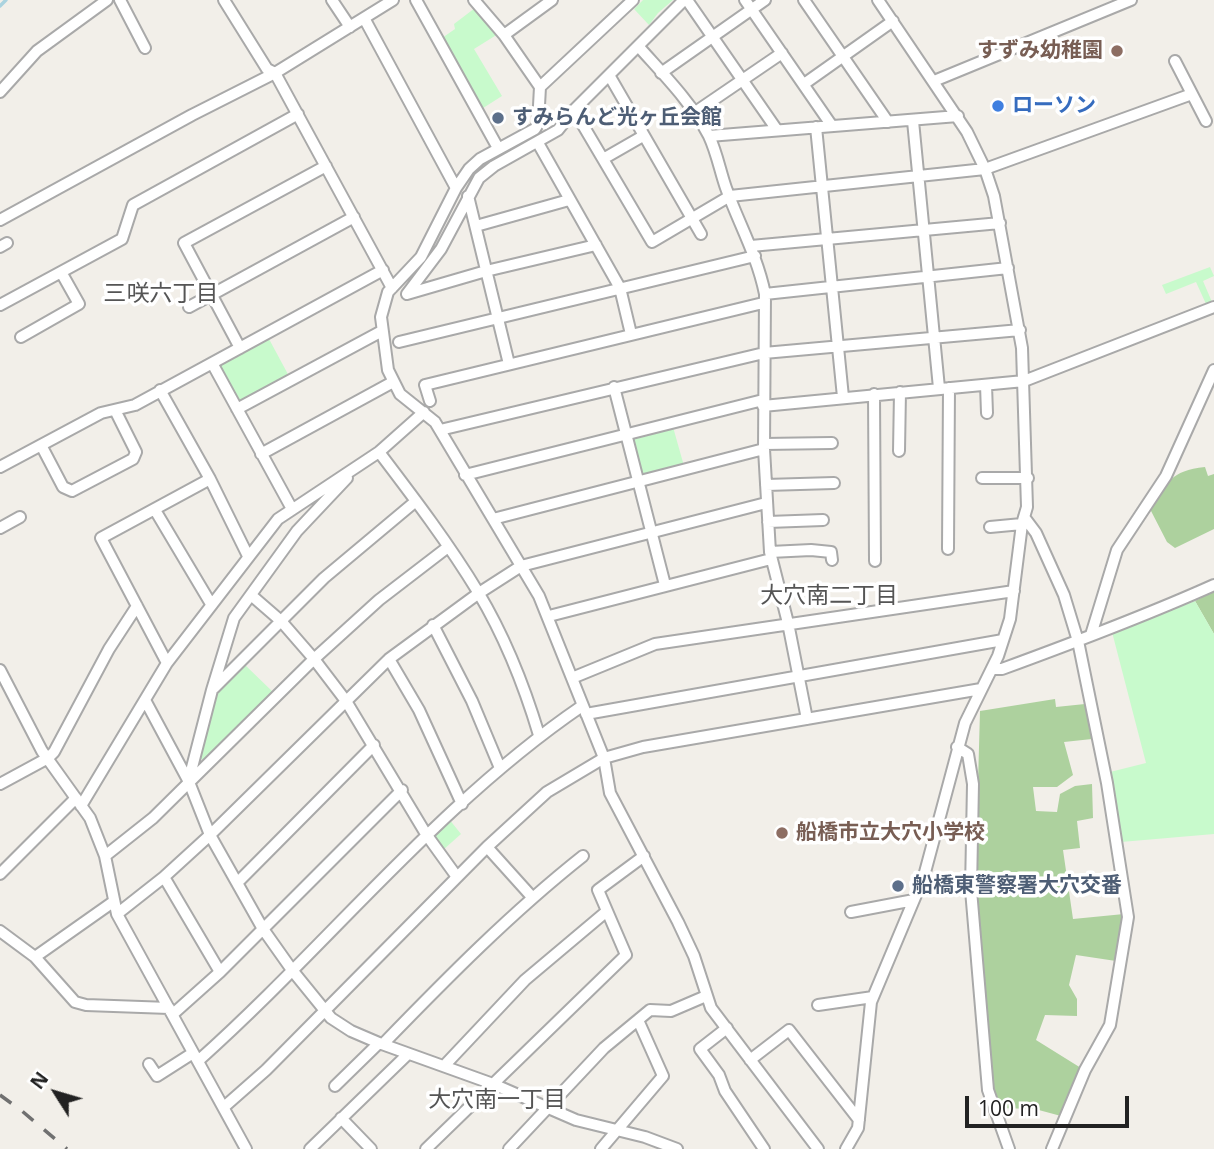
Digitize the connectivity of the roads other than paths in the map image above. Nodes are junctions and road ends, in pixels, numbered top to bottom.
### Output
1 (107, 0) edge
2 (120, 0) edge
3 (242, 0) edge
4 (332, 0) edge
5 (393, 0) edge
6 (416, 0) edge
7 (474, 0) edge
8 (633, 0) edge
9 (685, 0) edge
10 (765, 0) edge
11 (804, 0) edge
12 (878, 0) edge
13 (1132, 0) edge
14 (546, 2) edge
15 (227, 4) edge
16 (748, 5) edge
17 (364, 18) junction
18 (893, 21) junction
19 (350, 27) junction
20 (503, 35) junction
21 (712, 37) junction
22 (639, 47) junction
23 (145, 48) dead end
24 (782, 53) junction
25 (842, 57) junction
26 (1175, 61) dead end
27 (275, 73) junction
28 (661, 73) junction
29 (609, 75) junction
30 (742, 80) junction
31 (934, 81) junction
32 (804, 84) junction
33 (540, 87) junction
34 (0, 92) edge
35 (1192, 94) junction
36 (574, 110) junction
37 (694, 113) junction
38 (298, 114) junction
39 (958, 116) junction
40 (913, 121) junction
41 (1206, 121) dead end
42 (888, 122) junction
43 (832, 126) junction
44 (816, 127) junction
45 (777, 130) junction
46 (643, 136) junction
47 (709, 136) junction
48 (538, 143) junction
49 (498, 148) junction
50 (603, 159) junction
51 (326, 166) junction
52 (985, 169) junction
53 (918, 176) junction
54 (821, 186) junction
55 (456, 188) junction
56 (468, 196) junction
57 (730, 196) junction
58 (569, 200) junction
59 (354, 218) junction
60 (691, 219) junction
61 (0, 220) edge
62 (1000, 223) junction
63 (476, 226) junction
64 (923, 230) junction
65 (701, 233) dead end
66 (827, 239) junction
67 (596, 245) junction
68 (753, 251) junction
69 (1009, 268) junction
70 (383, 270) junction
71 (486, 271) junction
72 (61, 272) junction
73 (928, 278) junction
74 (831, 287) junction
75 (392, 288) junction
76 (620, 288) junction
77 (211, 295) junction
78 (764, 298) junction
79 (0, 305) edge
80 (189, 307) dead end
81 (1214, 307) edge
82 (498, 317) junction
83 (1020, 330) junction
84 (382, 331) junction
85 (631, 334) junction
86 (21, 337) dead end
87 (934, 338) junction
88 (399, 342) dead end
89 (838, 346) junction
90 (240, 348) junction
91 (764, 353) junction
92 (212, 363) junction
93 (509, 364) junction
94 (1214, 370) edge
95 (1024, 380) junction
96 (393, 383) junction
97 (986, 385) junction
98 (614, 387) junction
99 (944, 388) junction
100 (160, 390) junction
101 (901, 392) junction
102 (874, 394) junction
103 (843, 397) junction
104 (430, 401) dead end
105 (763, 403) junction
106 (237, 409) junction
107 (115, 410) junction
108 (424, 412) junction
109 (987, 413) dead end
110 (440, 430) junction
111 (626, 433) junction
112 (832, 443) dead end
113 (41, 445) junction
114 (764, 447) junction
115 (899, 451) dead end
116 (379, 452) junction
117 (261, 454) junction
118 (0, 467) edge
119 (357, 467) junction
120 (465, 475) junction
121 (982, 478) dead end
122 (1028, 478) junction
123 (210, 479) junction
124 (637, 481) junction
125 (834, 483) dead end
126 (766, 485) junction
127 (416, 501) junction
128 (766, 503) junction
129 (293, 508) junction
130 (155, 510) junction
131 (20, 517) dead end
132 (493, 519) junction
133 (823, 520) dead end
134 (1023, 520) junction
135 (768, 522) junction
136 (305, 524) junction
137 (990, 527) dead end
138 (0, 528) edge
139 (652, 534) junction
140 (448, 547) junction
141 (948, 549) dead end
142 (248, 556) junction
143 (771, 556) junction
144 (832, 560) dead end
145 (875, 561) dead end
146 (521, 566) junction
147 (665, 585) junction
148 (1214, 585) edge
149 (1014, 591) junction
150 (479, 593) junction
151 (251, 594) junction
152 (211, 604) junction
153 (137, 606) junction
154 (549, 616) junction
155 (281, 621) junction
156 (788, 623) junction
157 (433, 625) junction
158 (1091, 635) junction
159 (1003, 640) junction
160 (1077, 641) junction
161 (314, 659) junction
162 (389, 659) junction
163 (167, 663) junction
164 (992, 669) junction
165 (0, 670) edge
166 (799, 675) junction
167 (572, 678) junction
168 (981, 689) junction
169 (212, 690) junction
170 (145, 701) junction
171 (346, 701) junction
172 (584, 710) junction
173 (807, 719) junction
174 (540, 735) junction
175 (374, 745) junction
176 (957, 747) junction
177 (48, 758) junction
178 (604, 758) junction
179 (500, 768) junction
180 (189, 782) junction
181 (0, 784) edge
182 (401, 790) junction
183 (78, 802) junction
184 (462, 804) junction
185 (426, 834) junction
186 (210, 835) junction
187 (487, 847) junction
188 (105, 856) junction
189 (583, 856) dead end
190 (644, 856) junction
191 (0, 874) edge
192 (164, 877) junction
193 (457, 877) junction
194 (237, 883) junction
195 (532, 897) junction
196 (914, 900) junction
197 (113, 902) junction
198 (607, 911) junction
199 (851, 912) dead end
200 (117, 914) junction
201 (263, 929) junction
202 (0, 931) edge
203 (36, 957) junction
204 (292, 970) junction
205 (220, 972) junction
206 (706, 996) junction
207 (873, 997) junction
208 (818, 1005) dead end
209 (171, 1011) junction
210 (324, 1011) junction
211 (638, 1020) junction
212 (727, 1028) junction
213 (381, 1044) junction
214 (408, 1054) junction
215 (195, 1057) junction
216 (750, 1060) junction
217 (149, 1064) dead end
218 (444, 1066) junction
219 (493, 1084) junction
220 (335, 1086) dead end
221 (224, 1107) junction
222 (548, 1107) junction
223 (341, 1118) junction
224 (859, 1120) junction
225 (618, 1130) junction
226 (246, 1149) edge
227 (310, 1149) edge
228 (371, 1149) edge
229 (426, 1149) edge
230 (509, 1149) edge
231 (601, 1149) edge
232 (677, 1149) edge
233 (764, 1149) edge
234 (818, 1149) edge
235 (846, 1149) edge
236 (1009, 1149) edge
237 (1052, 1149) edge

1 - 34 street
2 - 23 street
3 - 15 street
4 - 19 street
5 - 17 street
6 - 49 street
7 - 20 street
8 - 33 street
9 - 21 street
9 - 22 street
10 - 16 street
11 - 25 street
12 - 18 street
13 - 31 street
14 - 20 street
15 - 27 street
16 - 21 street
16 - 24 street
17 - 19 street
17 - 55 street
18 - 25 street
18 - 31 street
19 - 27 street
20 - 33 street
21 - 28 street
21 - 30 street
22 - 28 street
22 - 29 street
24 - 30 street
24 - 32 street
25 - 32 street
25 - 42 street
26 - 35 street
27 - 38 street
27 - 61 street
28 - 37 street
29 - 36 street
29 - 46 street
30 - 37 street
30 - 45 street
31 - 39 street
32 - 43 street
33 - 49 street
35 - 41 street
35 - 52 street
36 - 48 street
36 - 50 street
37 - 47 street
38 - 51 street
38 - 72 street
39 - 40 street
39 - 52 street
40 - 42 street
40 - 53 street
42 - 43 street
43 - 44 street
44 - 45 street
44 - 54 street
45 - 47 street
46 - 50 street
46 - 60 street
47 - 57 street
48 - 56 street
48 - 58 street
49 - 55 street
50 - 60 street
51 - 59 street
51 - 77 street
52 - 53 street
52 - 62 street
53 - 54 street
53 - 64 street
54 - 57 street
54 - 66 street
55 - 75 street
56 - 63 street
56 - 71 street
57 - 60 street
57 - 68 street
58 - 63 street
58 - 67 street
59 - 70 street
59 - 77 street
60 - 65 street
62 - 64 street
62 - 69 street
63 - 71 street
64 - 66 street
64 - 73 street
66 - 68 street
66 - 74 street
67 - 71 street
67 - 76 street
68 - 76 street
68 - 78 street
69 - 73 street
69 - 83 street
70 - 75 street
70 - 90 street
71 - 82 street
72 - 79 street
72 - 86 street
73 - 74 street
73 - 87 street
74 - 78 street
74 - 89 street
75 - 84 street
76 - 82 street
76 - 85 street
77 - 80 street
77 - 90 street
78 - 85 street
78 - 91 street
81 - 95 street
82 - 88 street
82 - 93 street
83 - 87 street
83 - 95 street
84 - 96 street
84 - 106 street
85 - 93 street
87 - 89 street
87 - 99 street
89 - 91 street
89 - 103 street
90 - 92 street
91 - 98 street
91 - 105 street
92 - 100 street
92 - 106 street
93 - 104 street
94 - 158 street
95 - 97 street
95 - 122 street
96 - 108 street
96 - 117 street
97 - 99 street
97 - 109 street
98 - 110 street
98 - 111 street
99 - 101 street
99 - 141 street
100 - 107 street
100 - 123 street
101 - 102 street
101 - 115 street
102 - 103 street
102 - 145 street
103 - 105 street
105 - 111 street
105 - 114 street
106 - 117 street
107 - 113 street
107 - 113 street
108 - 110 street
108 - 116 street
110 - 120 street
111 - 120 street
111 - 124 street
112 - 114 street
113 - 118 street
114 - 124 street
114 - 126 street
116 - 119 street
116 - 127 street
117 - 129 street
119 - 129 street
119 - 136 street
120 - 132 street
121 - 122 street
122 - 134 street
123 - 130 street
123 - 142 street
124 - 132 street
124 - 139 street
125 - 126 street
126 - 128 street
127 - 140 street
127 - 155 street
128 - 135 street
128 - 139 street
129 - 136 street
129 - 142 street
130 - 152 street
130 - 153 street
131 - 138 street
132 - 146 street
133 - 135 street
134 - 137 street
134 - 149 street
134 - 160 street
135 - 143 street
136 - 151 street
139 - 146 street
139 - 147 street
140 - 150 street
140 - 161 street
142 - 152 street
143 - 144 street
143 - 147 street
143 - 156 street
146 - 150 street
146 - 154 street
147 - 154 street
148 - 158 street
149 - 156 street
149 - 159 street
150 - 157 street
150 - 174 street
151 - 155 street
151 - 169 street
152 - 163 street
153 - 163 street
153 - 177 street
154 - 167 street
155 - 161 street
155 - 169 street
156 - 166 street
156 - 167 street
157 - 162 street
157 - 179 street
158 - 160 street
159 - 164 street
159 - 166 street
160 - 164 street
160 - 237 street
161 - 171 street
161 - 180 street
162 - 171 street
162 - 184 street
163 - 170 street
164 - 168 street
165 - 177 street
166 - 172 street
166 - 173 street
167 - 172 street
168 - 173 street
168 - 176 street
169 - 180 street
170 - 180 street
170 - 183 street
171 - 175 street
171 - 186 street
172 - 174 street
172 - 178 street
173 - 178 street
174 - 179 street
175 - 182 street
175 - 194 street
176 - 196 street
176 - 236 street
177 - 181 street
177 - 183 street
178 - 187 street
178 - 190 street
179 - 184 street
180 - 186 street
180 - 188 street
182 - 185 street
182 - 201 street
183 - 188 street
183 - 191 street
184 - 185 street
185 - 193 street
185 - 204 street
186 - 192 street
186 - 194 street
187 - 193 street
187 - 195 street
188 - 197 street
189 - 195 street
190 - 198 street
190 - 206 street
192 - 200 street
192 - 205 street
193 - 210 street
194 - 201 street
195 - 213 street
196 - 199 street
196 - 207 street
197 - 200 street
197 - 203 street
198 - 218 street
198 - 219 street
200 - 209 street
201 - 204 street
201 - 205 street
202 - 203 street
203 - 209 street
204 - 210 street
204 - 215 street
205 - 209 street
206 - 211 street
206 - 212 street
207 - 208 street
207 - 224 street
209 - 215 street
210 - 213 street
210 - 221 street
211 - 222 street
211 - 225 street
212 - 216 street
212 - 233 street
213 - 214 street
213 - 220 street
214 - 218 street
214 - 223 street
215 - 217 street
215 - 221 street
216 - 224 street
216 - 234 street
218 - 219 street
219 - 222 street
219 - 229 street
221 - 226 street
222 - 225 street
222 - 230 street
223 - 227 street
223 - 228 street
224 - 235 street
225 - 231 street
225 - 232 street

